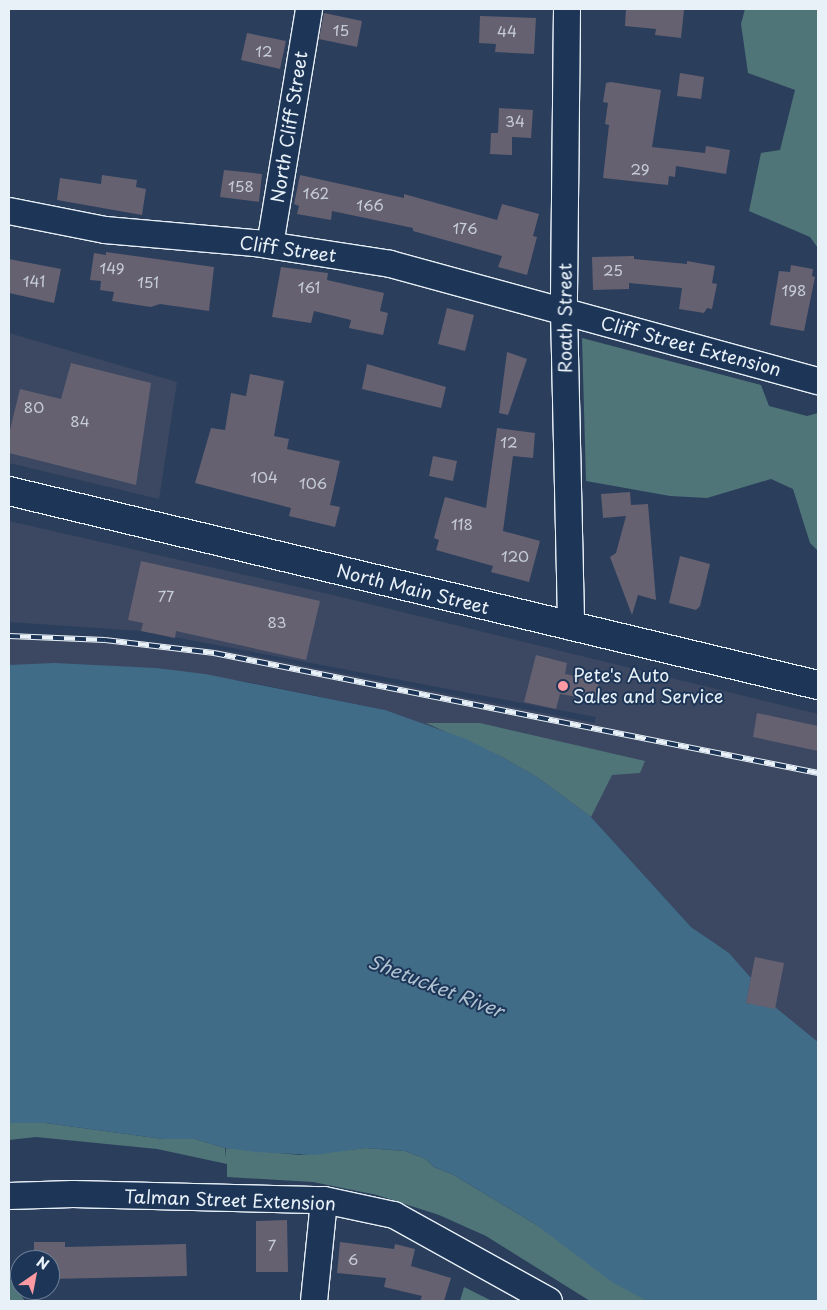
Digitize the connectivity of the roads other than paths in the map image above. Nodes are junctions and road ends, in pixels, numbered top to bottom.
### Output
1 (309, 9) edge
2 (567, 9) edge
3 (9, 211) edge
4 (270, 245) junction
5 (564, 311) junction
6 (818, 381) edge
7 (9, 491) edge
8 (571, 627) junction
9 (818, 685) edge
10 (9, 1196) edge
11 (324, 1200) junction
12 (314, 1301) edge
13 (549, 1301) edge

1 - 4 street, North Cliff Street
2 - 5 street, Roath Street
3 - 4 street, Cliff Street
4 - 5 street, Cliff Street
5 - 6 street, Cliff Street Extension
5 - 8 street, Roath Street
7 - 8 main road, North Main Street
8 - 9 main road, North Main Street
10 - 11 street, Talman Street Extension
11 - 12 street
11 - 13 street, Talman Street Extension

